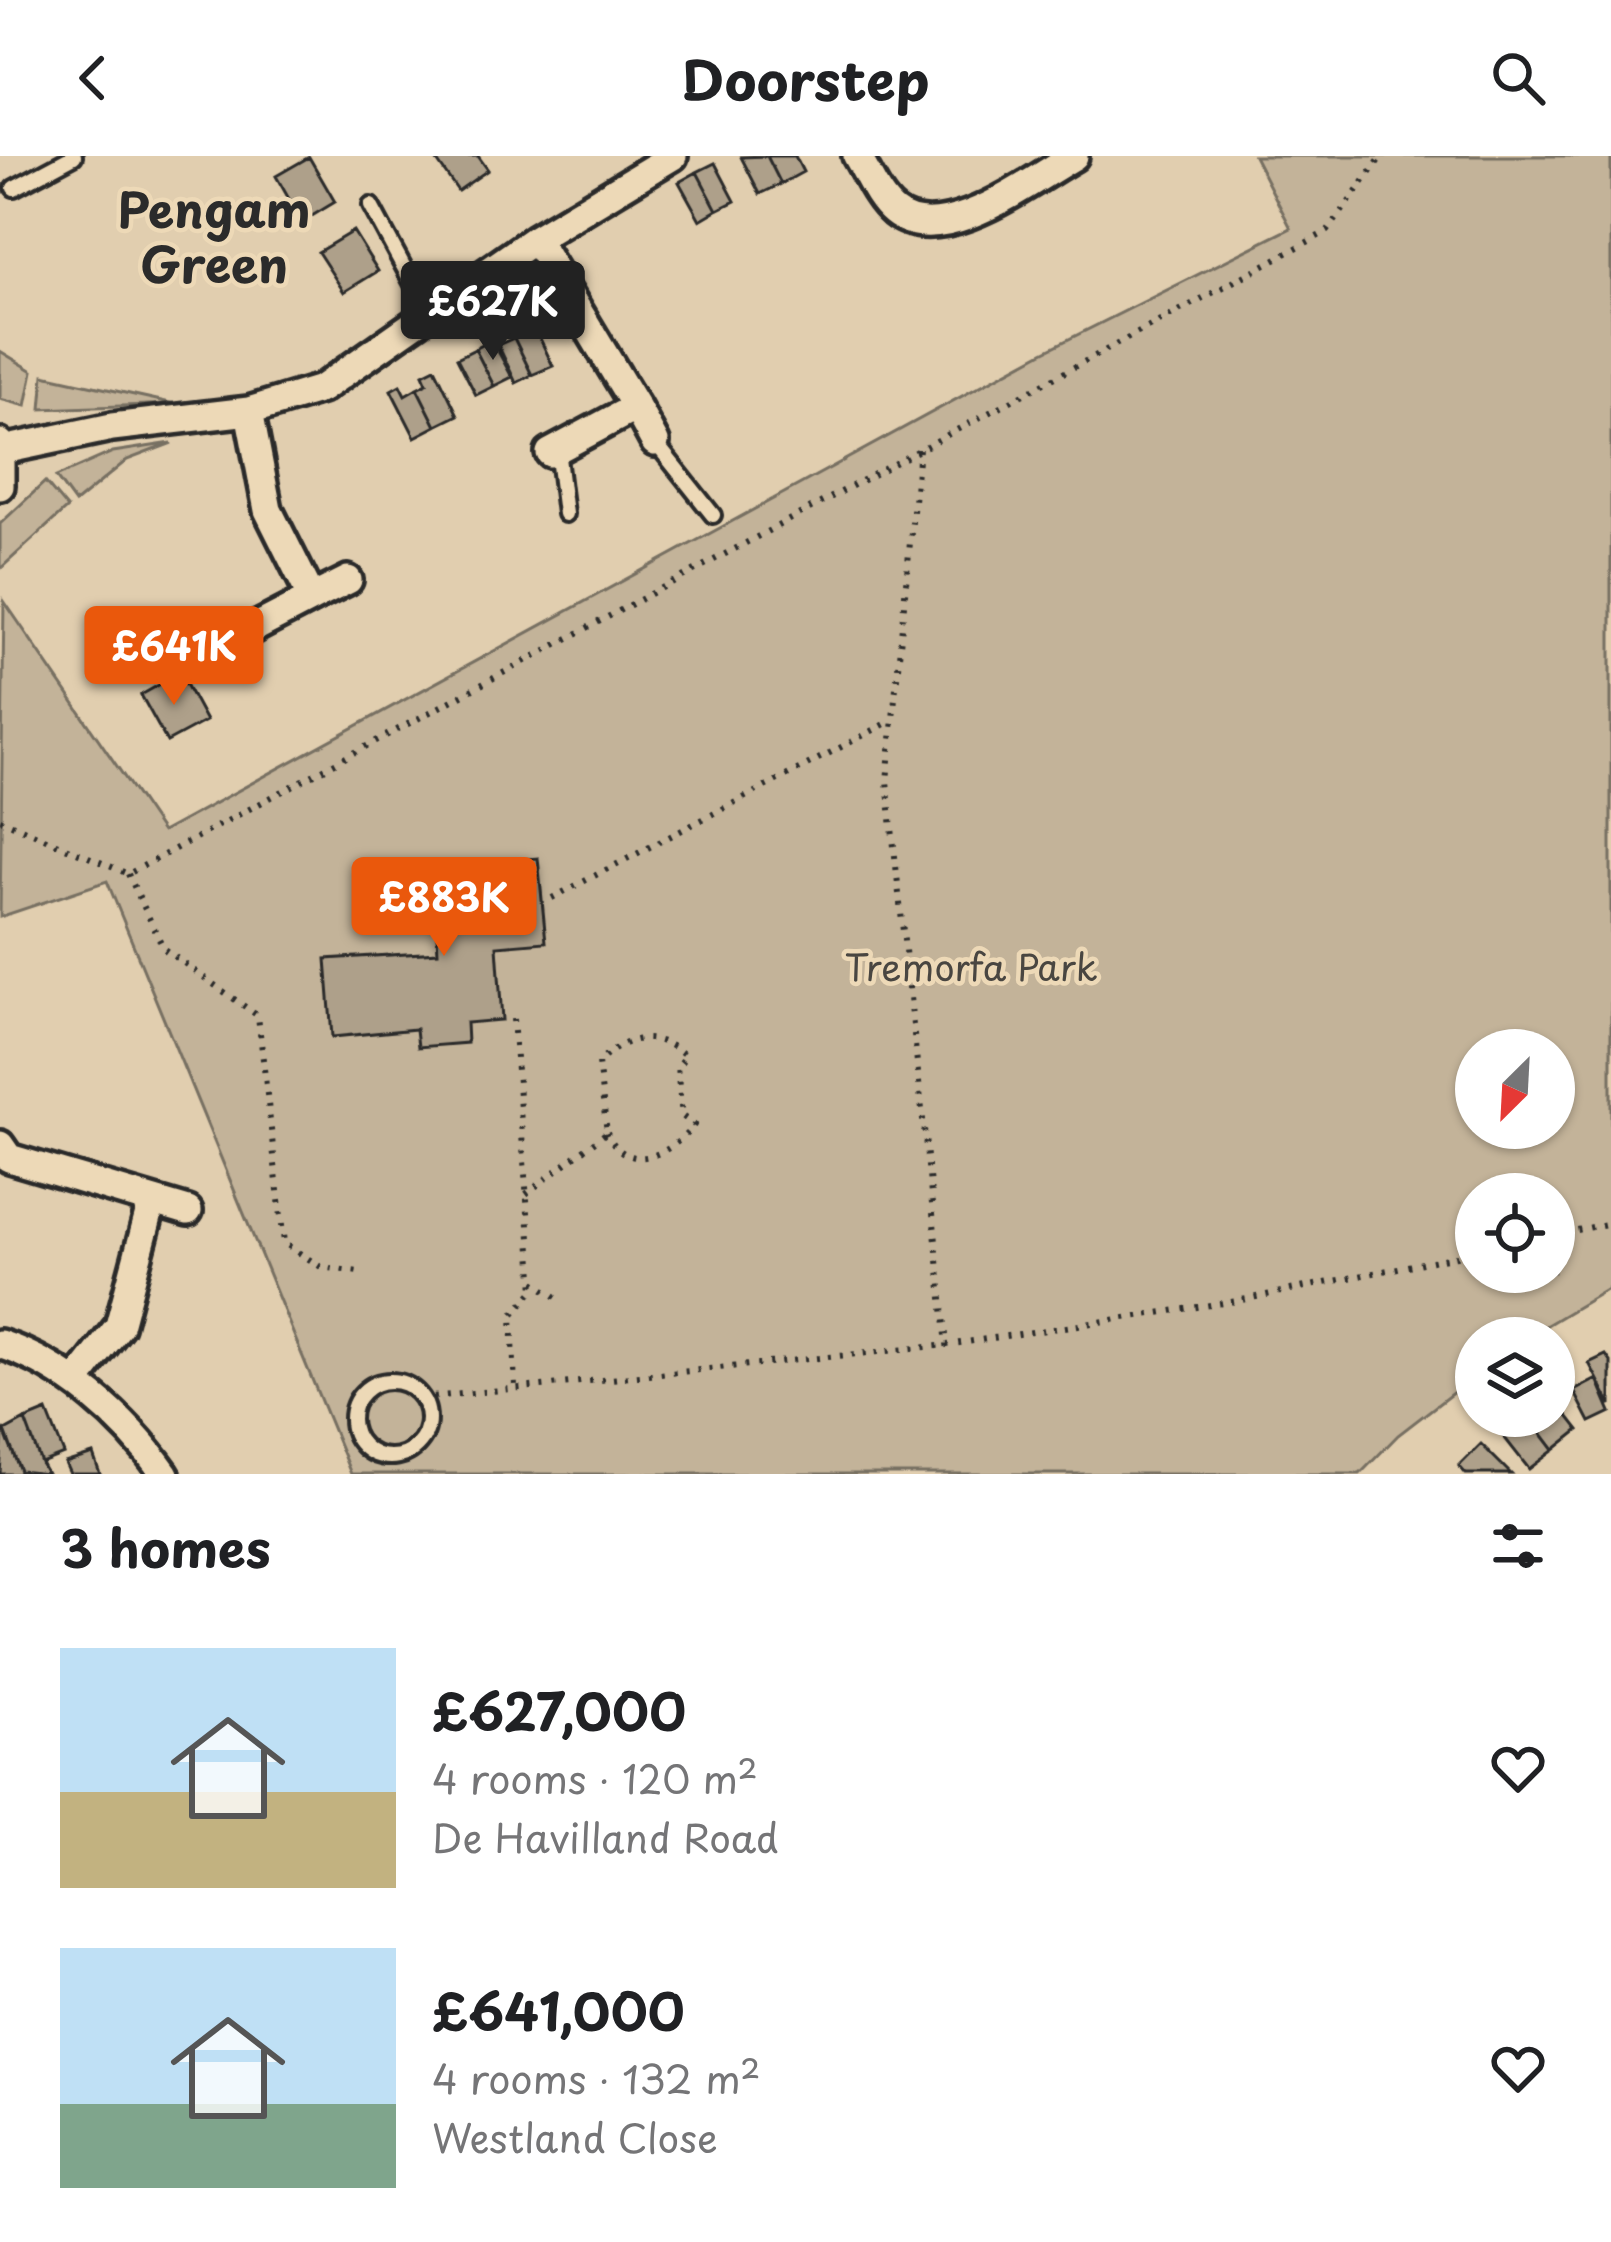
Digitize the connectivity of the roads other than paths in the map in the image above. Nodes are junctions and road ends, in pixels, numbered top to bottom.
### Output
1 (74, 156) edge
2 (673, 156) edge
3 (857, 156) edge
4 (1074, 156) edge
5 (14, 188) dead end
6 (371, 206) dead end
7 (535, 238) junction
8 (429, 314) junction
9 (636, 407) junction
10 (249, 411) junction
11 (655, 442) joint
12 (1, 447) edge
13 (553, 451) joint
14 (0, 486) edge
15 (565, 514) dead end
16 (713, 514) dead end
17 (348, 580) dead end
18 (312, 598) junction
19 (236, 638) dead end
20 (0, 1145) edge
21 (152, 1202) junction
22 (188, 1211) dead end
23 (0, 1344) edge
24 (75, 1382) junction
25 (388, 1457) junction
26 (165, 1474) edge
27 (393, 1474) edge

1 - 5 lane
2 - 7 street
3 - 4 street
6 - 8 lane
7 - 8 street
7 - 9 street
8 - 10 street
9 - 11 street
9 - 13 street
10 - 12 street
10 - 18 street
11 - 16 lane
12 - 14 street
13 - 15 lane
17 - 18 street
18 - 19 street
20 - 21 street
21 - 22 street
21 - 24 street
23 - 24 street
24 - 26 street
25 - 25 lane
25 - 27 lane

